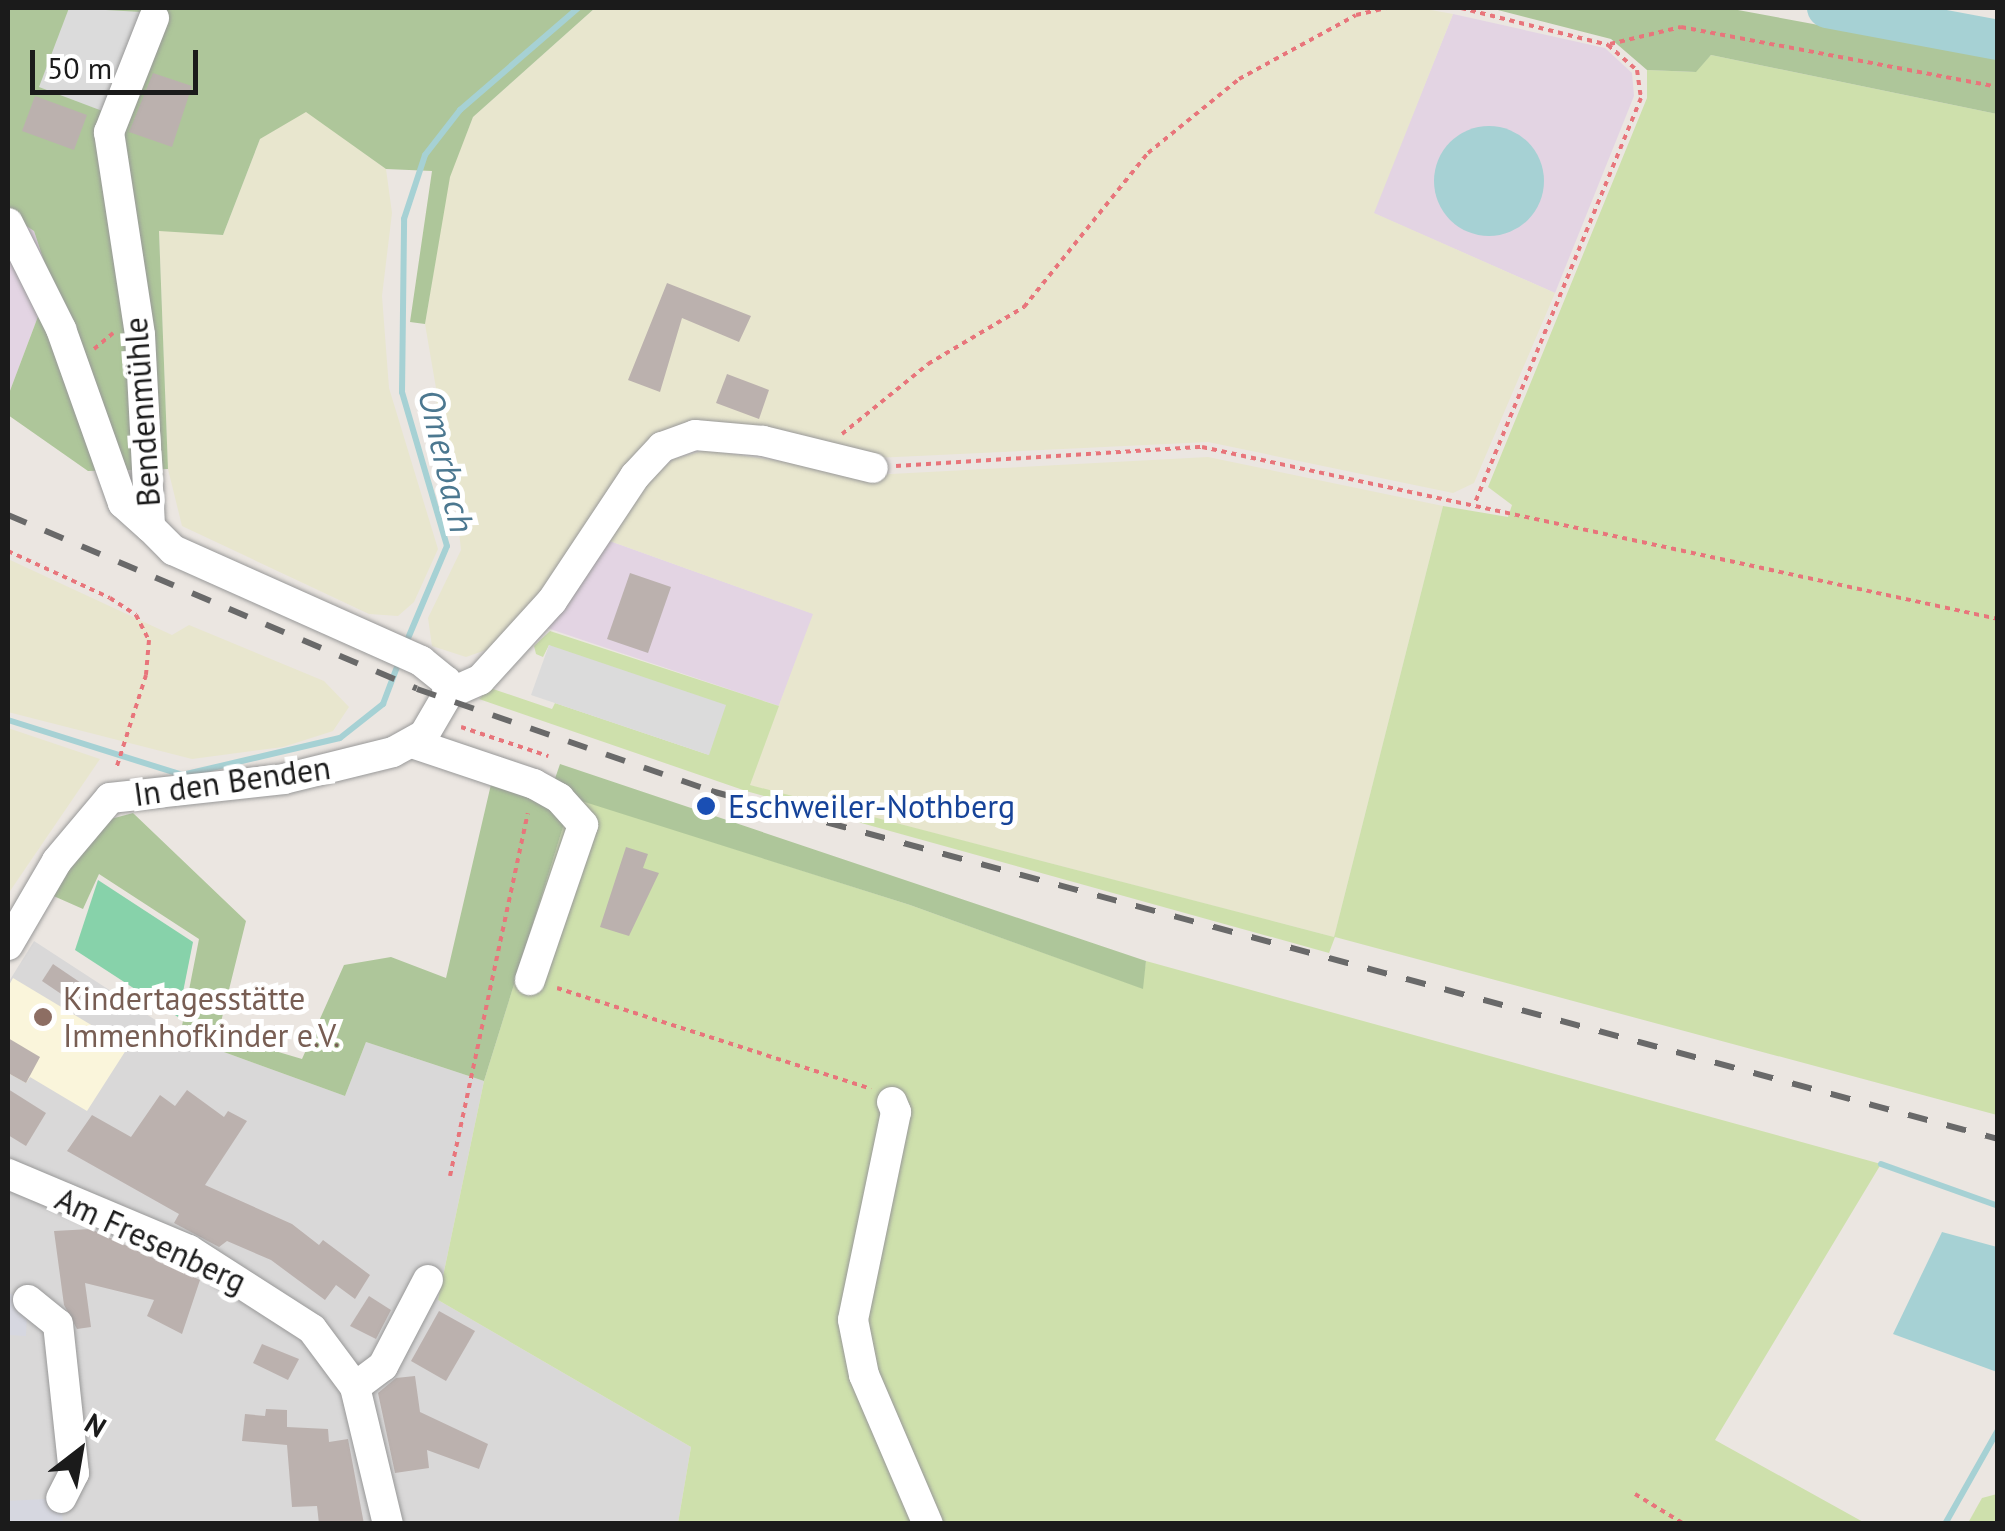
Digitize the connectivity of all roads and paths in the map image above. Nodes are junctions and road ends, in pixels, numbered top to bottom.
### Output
1 (1386, 8) edge
2 (1461, 8) edge
3 (154, 18) dead end
4 (1608, 45) junction
5 (1998, 87) edge
6 (8, 223) edge
7 (140, 335) junction
8 (78, 374) junction
9 (818, 458) junction
10 (873, 468) joint
11 (1475, 502) junction
12 (150, 526) junction
13 (8, 551) edge
14 (1998, 618) edge
15 (436, 687) junction
16 (412, 743) junction
17 (548, 756) dead end
18 (117, 767) dead end
19 (534, 784) junction
20 (8, 945) edge
21 (530, 980) joint
22 (892, 1102) joint
23 (8, 1174) edge
24 (450, 1176) dead end
25 (428, 1280) dead end
26 (28, 1300) dead end
27 (355, 1387) junction
28 (1635, 1494) dead end
29 (62, 1498) dead end
30 (388, 1524) edge
31 (928, 1524) edge
32 (1684, 1524) edge

1 - 9 path
2 - 4 path
3 - 7 street, Bendenmühle
4 - 5 path
4 - 11 path
6 - 8 street
7 - 8 path
7 - 12 street, Bendenmühle
8 - 12 street
9 - 10 street, In den Benden
9 - 15 street, In den Benden
10 - 11 path
11 - 14 path
12 - 15 street, Bendenmühle
13 - 18 path
15 - 16 street, In den Benden
15 - 17 path
16 - 19 street
16 - 20 street, In den Benden
19 - 21 street
19 - 24 path
21 - 22 path
22 - 31 street
23 - 27 street, Am Fresenberg
25 - 27 street
26 - 29 street
27 - 30 street, Am Fresenberg
28 - 32 path

